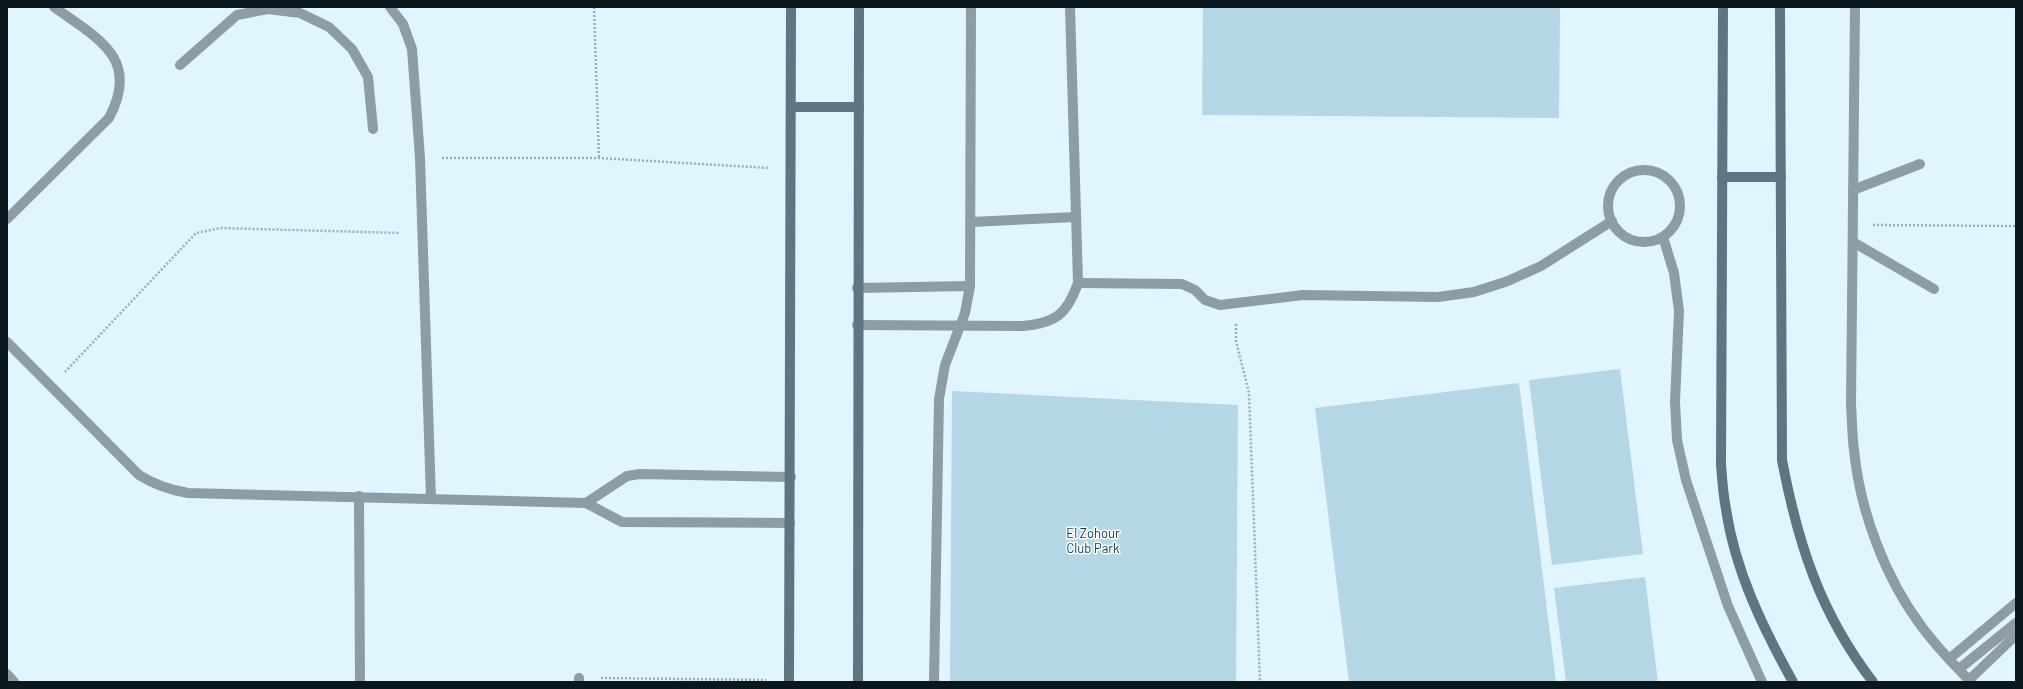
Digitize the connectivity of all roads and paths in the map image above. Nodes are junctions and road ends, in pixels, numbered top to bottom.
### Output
1 (54, 7) edge
2 (390, 7) edge
3 (594, 7) edge
4 (791, 7) edge
5 (859, 7) edge
6 (971, 7) edge
7 (1070, 7) edge
8 (1723, 7) edge
9 (1780, 7) edge
10 (1855, 7) edge
11 (300, 10) edge
12 (180, 66) dead end
13 (791, 107) junction
14 (859, 107) junction
15 (373, 129) dead end
16 (420, 158) junction
17 (599, 158) junction
18 (1920, 164) dead end
19 (791, 169) junction
20 (1722, 177) junction
21 (1781, 177) junction
22 (1853, 190) junction
23 (1076, 217) junction
24 (7, 219) edge
25 (1612, 221) junction
26 (970, 222) junction
27 (1853, 225) junction
28 (2016, 226) edge
29 (422, 234) junction
30 (1663, 237) junction
31 (1853, 242) junction
32 (1078, 283) junction
33 (970, 286) junction
34 (858, 288) junction
35 (1934, 289) dead end
36 (1237, 303) junction
37 (858, 325) junction
38 (961, 325) junction
39 (7, 342) edge
40 (51, 387) junction
41 (791, 477) junction
42 (359, 496) junction
43 (430, 498) junction
44 (586, 503) junction
45 (790, 523) junction
46 (2016, 602) edge
47 (2016, 623) edge
48 (2016, 635) edge
49 (1948, 659) junction
50 (1959, 669) junction
51 (7, 674) edge
52 (579, 680) edge
53 (790, 681) edge
54 (1970, 681) edge
55 (14, 682) edge
56 (360, 682) edge
57 (858, 682) edge
58 (934, 682) edge
59 (1260, 682) edge
60 (1762, 682) edge
61 (1793, 682) edge
62 (1873, 682) edge

1 - 24 street
2 - 16 street
3 - 17 path
4 - 13 street
5 - 14 street
6 - 26 street
7 - 23 street
8 - 20 street
9 - 21 street
10 - 22 street
11 - 12 street
11 - 15 street
13 - 14 street
13 - 19 street
14 - 34 street
16 - 17 path
16 - 29 street
17 - 19 path
18 - 22 street
19 - 41 street
20 - 21 street
20 - 61 street
21 - 62 street
22 - 27 street
23 - 26 street
23 - 32 street
25 - 30 street
25 - 30 street
25 - 36 street
26 - 33 street
27 - 28 path
27 - 31 street
29 - 40 path
29 - 43 street
30 - 60 street
31 - 35 street
31 - 49 street
32 - 36 street
32 - 38 street
33 - 34 street
33 - 38 street
34 - 37 street
36 - 59 path
37 - 38 street
37 - 57 street
38 - 58 street
39 - 40 street
40 - 42 street
41 - 44 street
41 - 45 street
42 - 43 street
42 - 56 street
43 - 44 street
44 - 45 street
45 - 53 street
46 - 49 street
47 - 50 street
48 - 54 street
49 - 50 street
50 - 54 street
51 - 55 street
52 - 53 path

